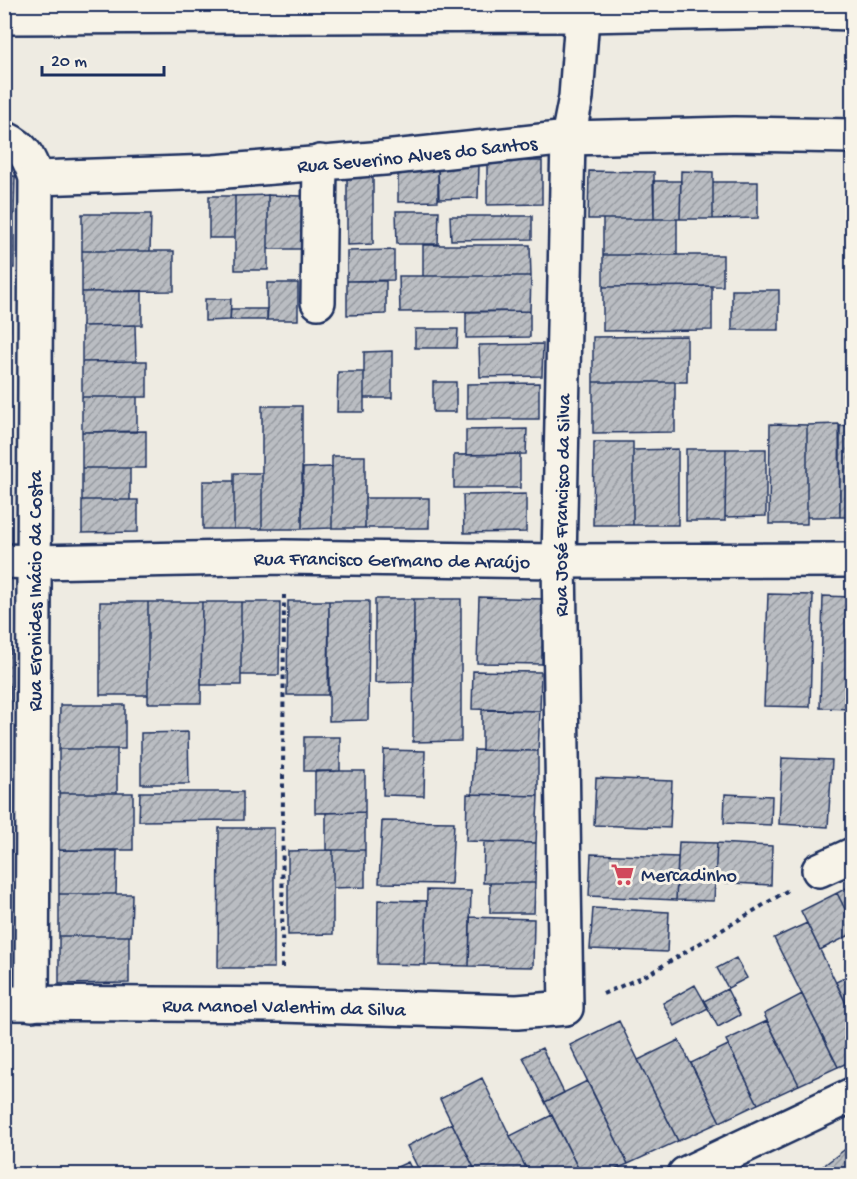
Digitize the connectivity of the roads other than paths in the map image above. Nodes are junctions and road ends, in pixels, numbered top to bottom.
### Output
1 (583, 10) edge
2 (852, 13) edge
3 (4, 17) edge
4 (852, 136) edge
5 (4, 138) edge
6 (568, 138) junction
7 (320, 162) junction
8 (36, 178) junction
9 (318, 302) dead end
10 (852, 560) edge
11 (20, 561) edge
12 (559, 561) junction
13 (852, 855) edge
14 (819, 870) road end
15 (18, 1004) edge
16 (566, 1008) joint
17 (852, 1095) edge
18 (685, 1174) edge

1 - 2 street
1 - 3 street
1 - 6 street, Rua José Francisco da Silva
4 - 6 street, Rua Severino Alves do Santos
5 - 8 street
6 - 7 street, Rua Severino Alves do Santos
6 - 12 street, Rua José Francisco da Silva
7 - 8 street, Rua Severino Alves do Santos
7 - 9 street
8 - 11 street, Rua Eronides Inácio da Costa
10 - 12 street, Rua Francisco Germano de Araújo
11 - 12 street, Rua Francisco Germano de Araújo
11 - 15 street, Rua Eronides Inácio da Costa
12 - 16 street, Rua José Francisco da Silva
13 - 14 street
15 - 16 street, Rua Manoel Valentim da Silva
17 - 18 street

